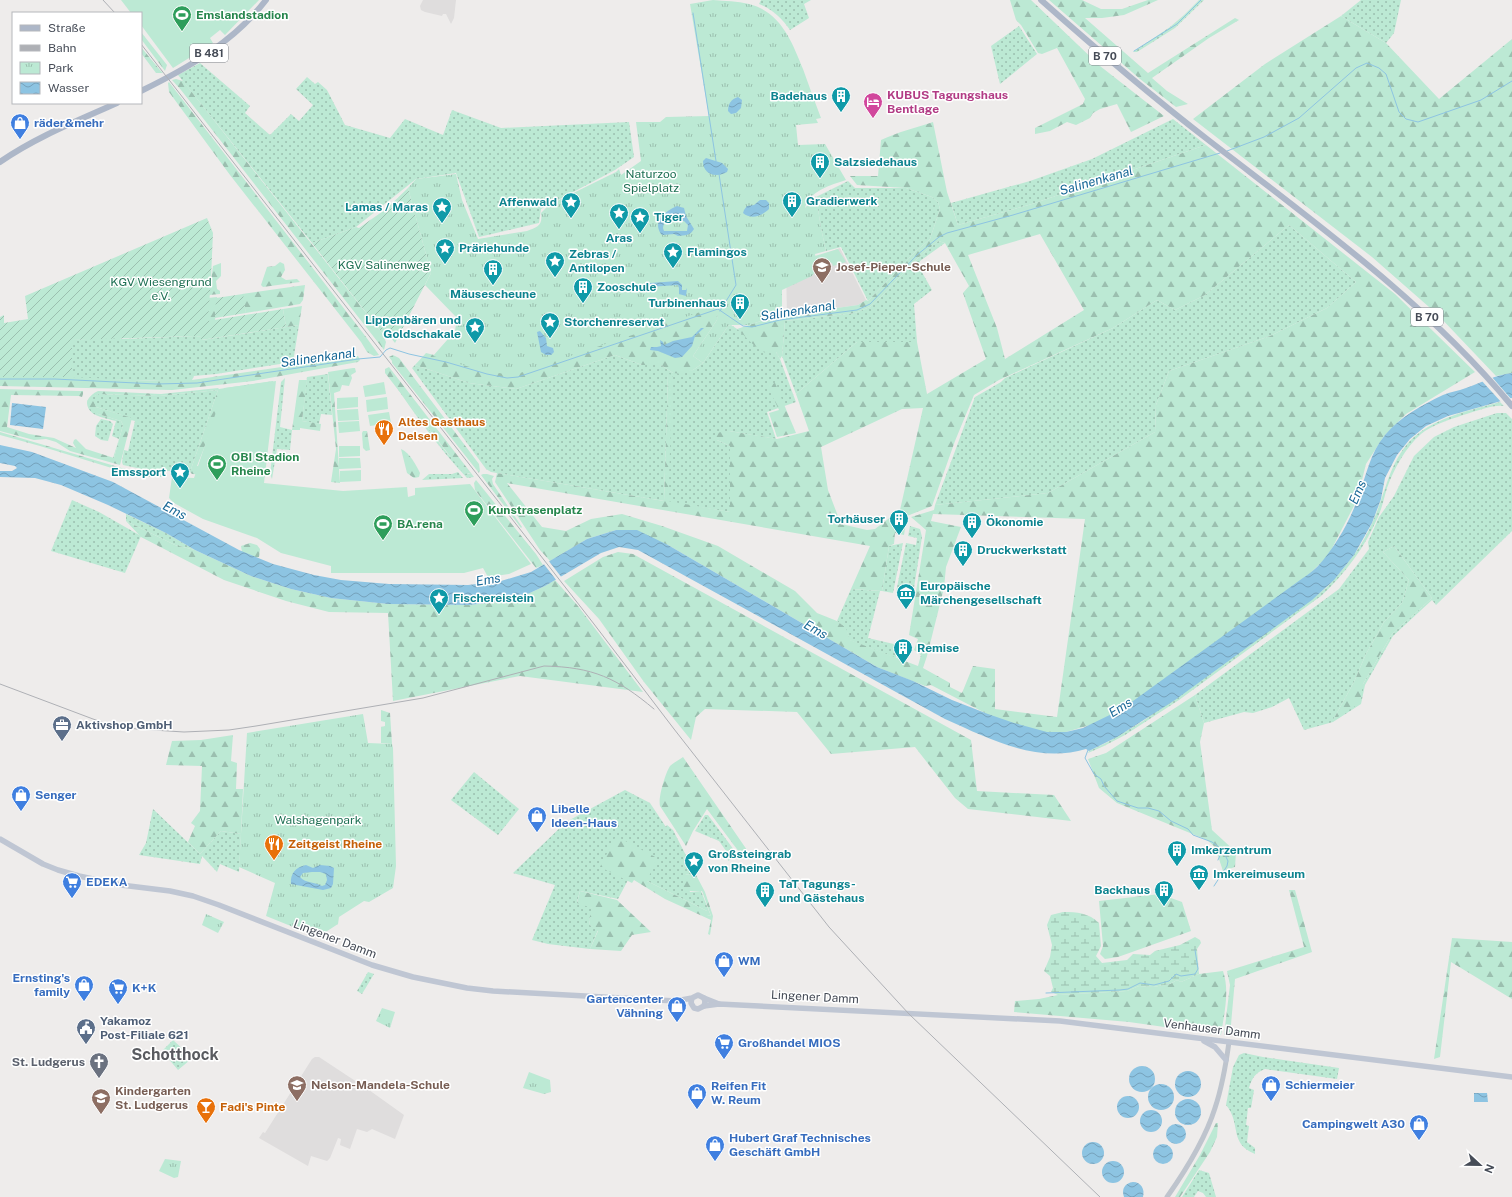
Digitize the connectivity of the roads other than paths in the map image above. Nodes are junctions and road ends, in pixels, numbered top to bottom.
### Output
1 (266, 0) edge
2 (1041, 0) edge
3 (142, 90) edge
4 (115, 104) edge
5 (0, 162) edge
6 (1512, 406) edge
7 (0, 839) edge
8 (692, 998) junction
9 (704, 998) junction
10 (676, 1000) junction
11 (720, 1004) junction
12 (692, 1005) junction
13 (704, 1006) junction
14 (909, 1014) joint
15 (1188, 1037) junction
16 (1229, 1042) junction
17 (1226, 1060) junction
18 (1512, 1077) edge
19 (1167, 1197) edge

1 - 3 main road, B 481
2 - 6 main road, B 70
4 - 5 main road
7 - 10 main road, Lingener Damm
8 - 9 main road
8 - 10 main road, Lingener Damm
8 - 12 main road
9 - 11 main road, Lingener Damm
9 - 13 main road
10 - 12 main road, Lingener Damm
11 - 13 main road, Lingener Damm
11 - 14 main road, Lingener Damm
12 - 13 main road
14 - 15 main road, Venhauser Damm
15 - 16 main road, Venhauser Damm
15 - 17 main road
16 - 17 street
16 - 18 main road, Venhauser Damm
17 - 19 street

